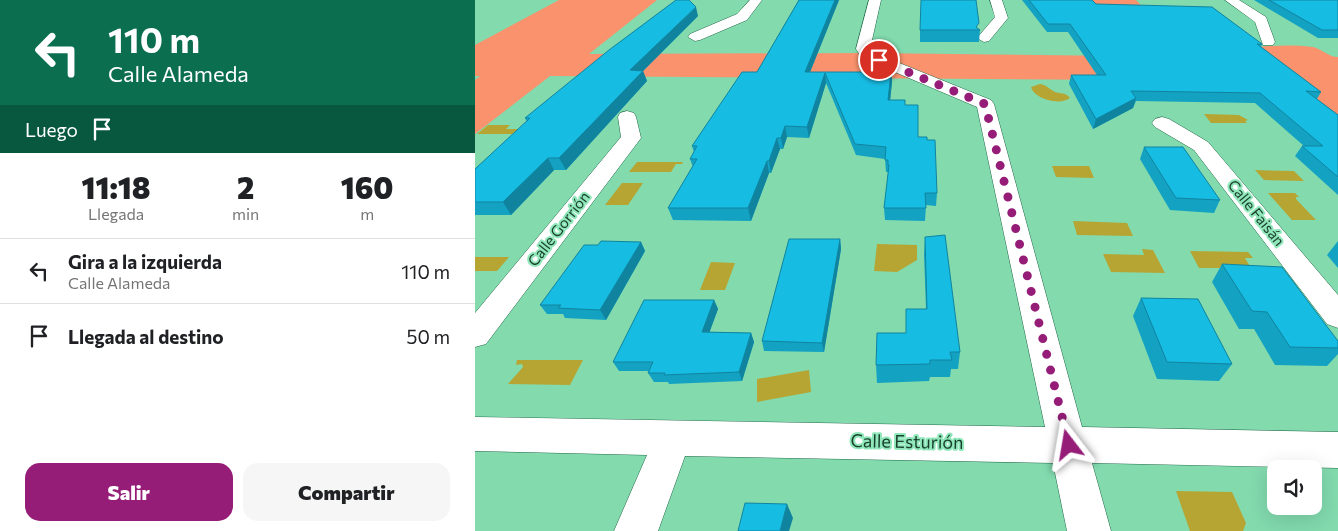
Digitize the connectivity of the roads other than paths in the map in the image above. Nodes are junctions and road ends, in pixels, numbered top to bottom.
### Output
1 (756, 0) edge
2 (875, 0) edge
3 (996, 0) edge
4 (1231, 0) edge
5 (695, 37) dead end
6 (984, 38) dead end
7 (1268, 42) dead end
8 (627, 117) dead end
9 (1162, 123) dead end
10 (1338, 316) edge
11 (475, 336) edge
12 (475, 434) edge
13 (673, 438) junction
14 (1069, 445) junction
15 (1338, 450) edge
16 (636, 531) edge
17 (1089, 531) edge

1 - 5 street
2 - 14 street
3 - 6 street
4 - 7 street
8 - 11 street, Calle Gorrión
9 - 10 street, Calle Faisán
12 - 13 street, Calle Esturión
13 - 14 street, Calle Esturión
13 - 16 street
14 - 15 street, Calle Esturión
14 - 17 street

